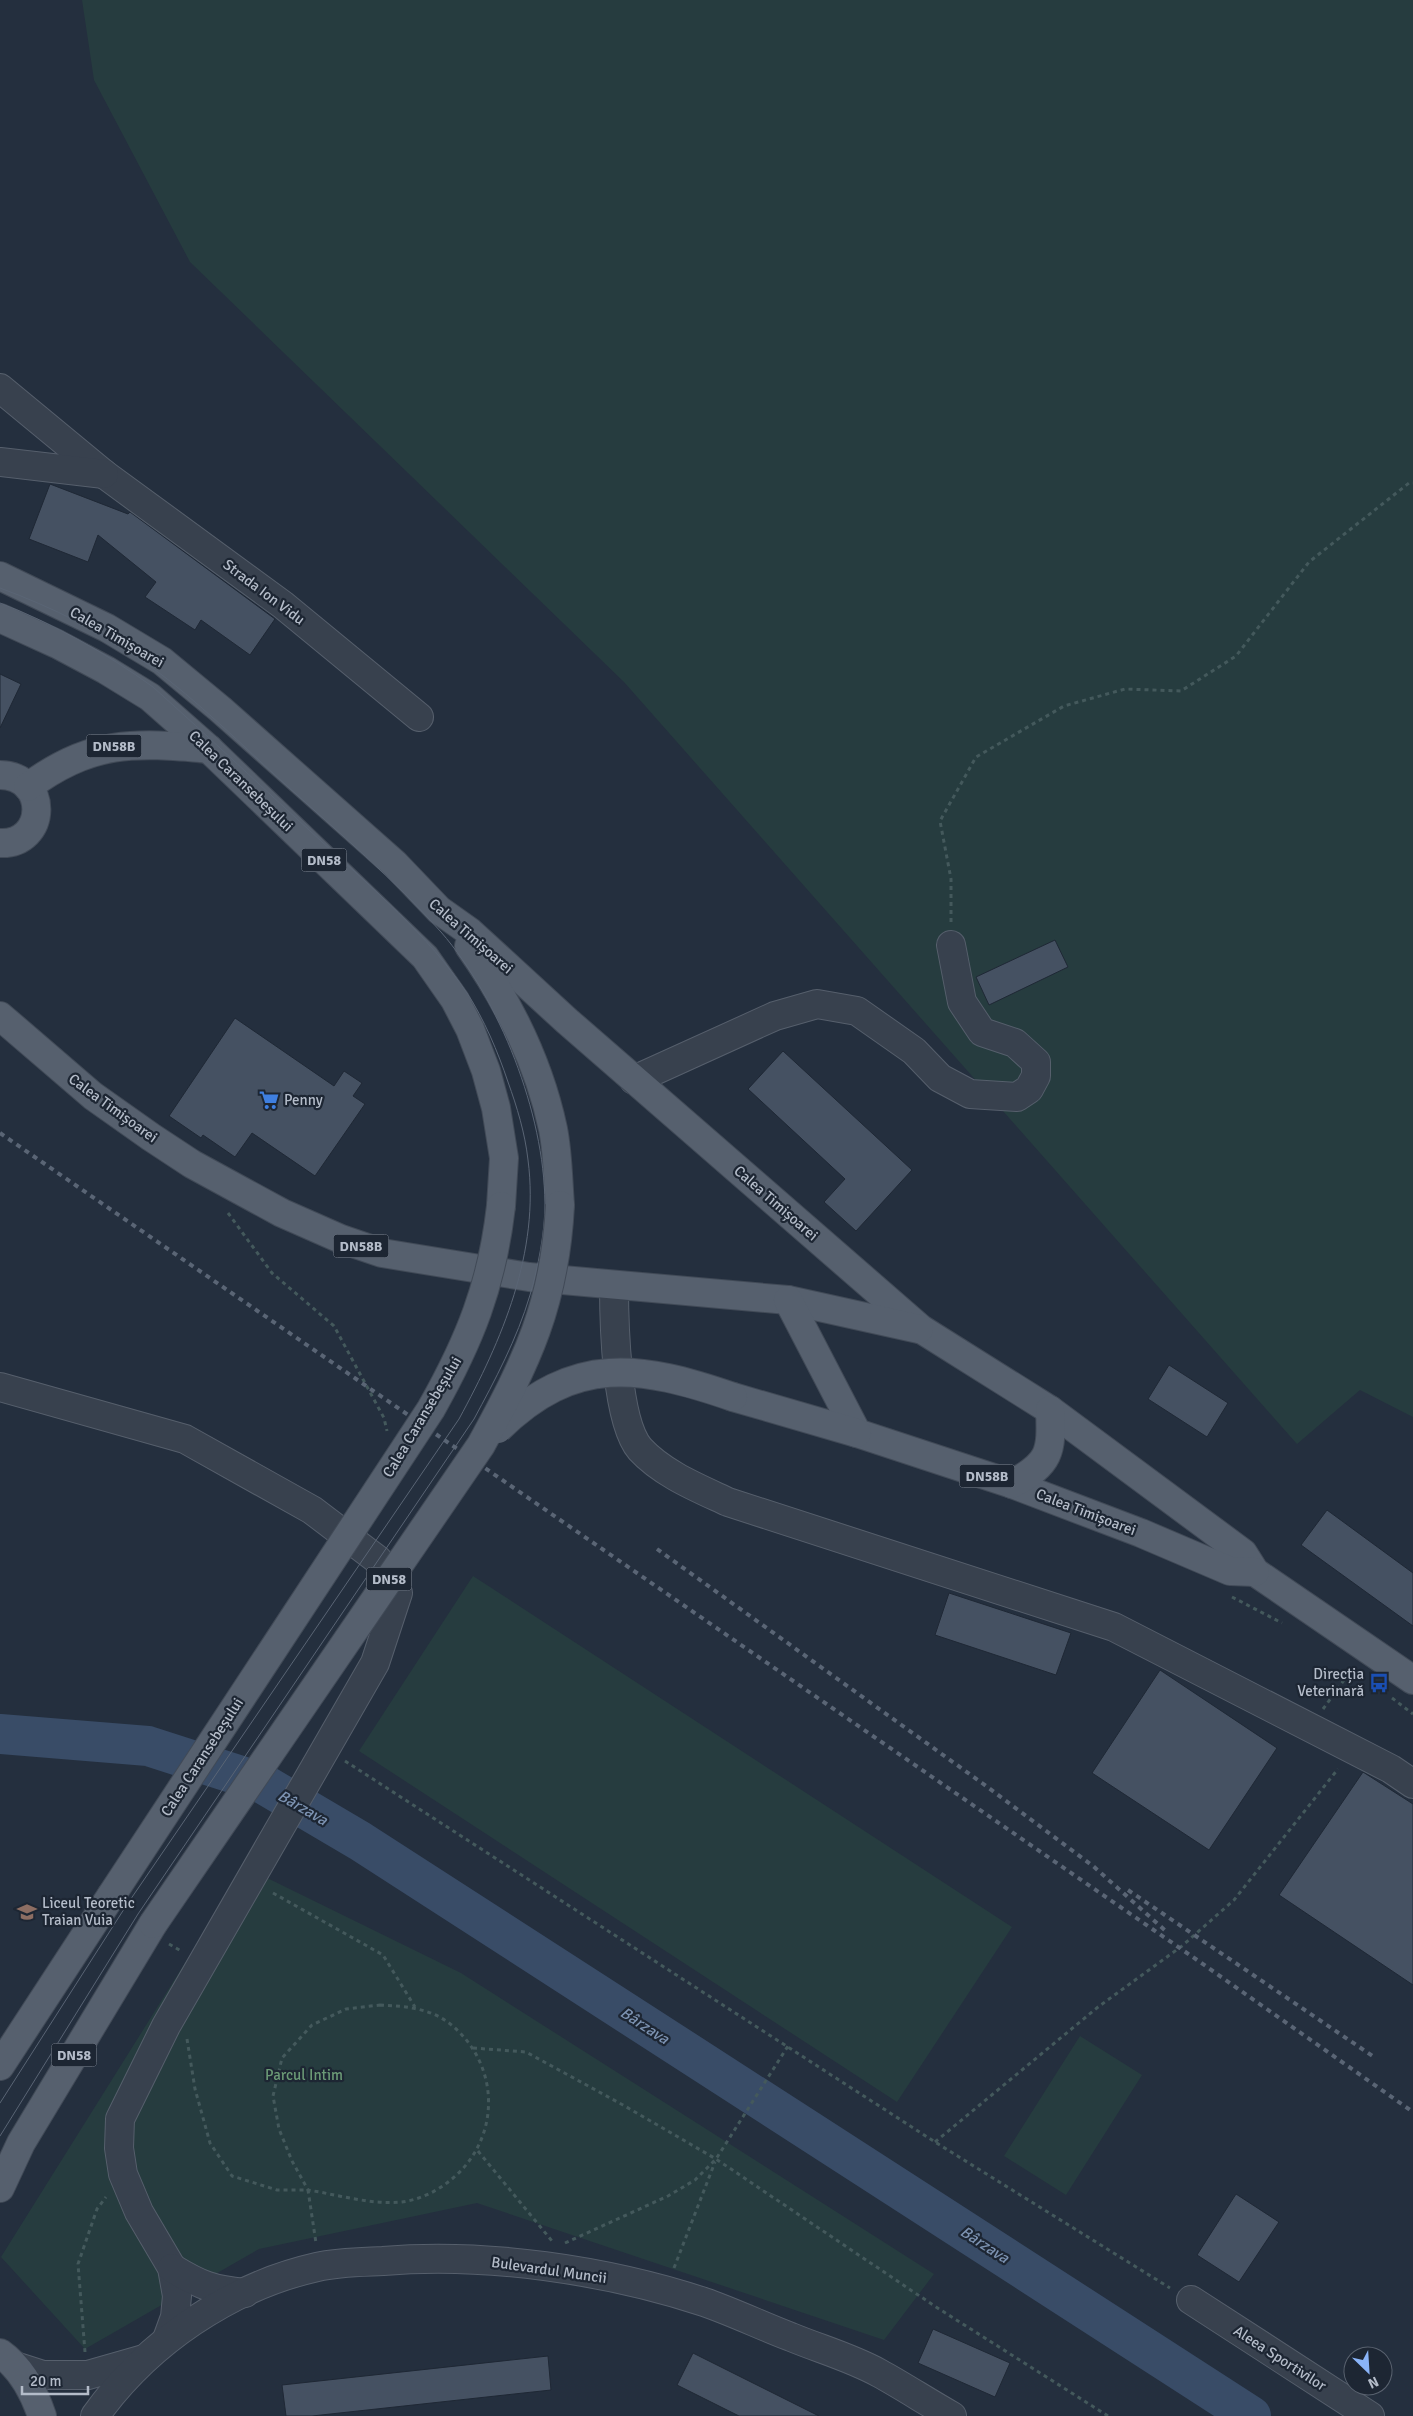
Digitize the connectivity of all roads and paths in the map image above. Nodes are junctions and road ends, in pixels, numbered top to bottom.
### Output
1 (0, 388) edge
2 (0, 462) edge
3 (104, 474) junction
4 (1413, 483) edge
5 (0, 576) edge
6 (0, 618) edge
7 (419, 717) dead end
8 (209, 749) junction
9 (0, 775) edge
10 (28, 786) junction
11 (0, 843) edge
12 (439, 910) junction
13 (951, 946) joint
14 (0, 1016) edge
15 (634, 1080) junction
16 (226, 1210) dead end
17 (614, 1285) junction
18 (788, 1300) junction
19 (841, 1312) junction
20 (921, 1329) junction
21 (813, 1348) junction
22 (0, 1387) edge
23 (1050, 1410) junction
24 (857, 1433) junction
25 (389, 1439) dead end
26 (481, 1445) junction
27 (1012, 1484) junction
28 (1255, 1572) junction
29 (1352, 1669) dead end
30 (1413, 1680) edge
31 (1310, 1727) junction
32 (1353, 1750) junction
33 (328, 1762) junction
34 (1413, 1784) edge
35 (273, 1893) dead end
36 (416, 2007) junction
37 (187, 2037) dead end
38 (788, 2046) junction
39 (473, 2048) junction
40 (0, 2066) edge
41 (935, 2142) junction
42 (478, 2151) junction
43 (716, 2159) junction
44 (0, 2188) edge
45 (308, 2190) junction
46 (108, 2194) dead end
47 (316, 2244) dead end
48 (172, 2268) junction
49 (671, 2275) dead end
50 (245, 2293) junction
51 (1191, 2300) joint
52 (167, 2339) junction
53 (85, 2353) dead end
54 (4, 2355) edge
55 (144, 2359) junction
56 (42, 2416) edge
57 (95, 2416) edge
58 (952, 2416) edge
59 (1108, 2416) edge
60 (1370, 2416) edge

1 - 3 street, Strada Ion Vidu
2 - 3 street, Strada Ion Vidu
3 - 7 street, Strada Ion Vidu
4 - 13 path
5 - 12 main road, Calea Timișoarei / DN58
6 - 8 main road, Calea Caransebeșului / DN58
8 - 10 main road, DN58B
8 - 40 main road, Calea Caransebeșului / DN58, bridge
9 - 10 main road
10 - 11 main road
12 - 15 main road, Calea Timișoarei / DN58B
12 - 26 main road, DN58, bridge
13 - 15 street
14 - 17 main road, Calea Timișoarei / DN58B
15 - 20 main road, Calea Timișoarei / DN58B
16 - 25 path
17 - 18 main road, Calea Timișoarei / DN58B
17 - 31 street
18 - 19 main road, Calea Timișoarei / DN58B
18 - 21 main road
19 - 20 main road, Calea Timișoarei / DN58B
19 - 21 main road
20 - 23 main road, Calea Timișoarei / DN58B
21 - 24 main road
22 - 33 street
23 - 27 main road
23 - 28 main road, Calea Timișoarei / DN58B
24 - 26 main road, Calea Timișoarei / DN58B, bridge
24 - 27 main road, Calea Timișoarei / DN58B
26 - 44 main road, DN58, bridge
27 - 28 main road, Calea Timișoarei / DN58B
28 - 30 main road, Calea Timișoarei / DN58B
29 - 31 path
31 - 32 street
32 - 34 street
32 - 41 path
33 - 38 path
33 - 48 street
35 - 36 path
36 - 39 path
36 - 45 path
37 - 45 path
38 - 41 path
38 - 43 path
39 - 42 path
39 - 43 path
41 - 51 path
42 - 43 path
42 - 45 path
43 - 49 path
43 - 59 path
45 - 47 path
46 - 53 path
48 - 50 street
48 - 52 street
50 - 52 street, Bulevardul Muncii
50 - 58 street, Bulevardul Muncii
51 - 60 street, Aleea Sportivilor
52 - 55 street, Bulevardul Muncii
54 - 55 street, Bulevardul Muncii
54 - 56 main road
55 - 57 street, Bulevardul Muncii

